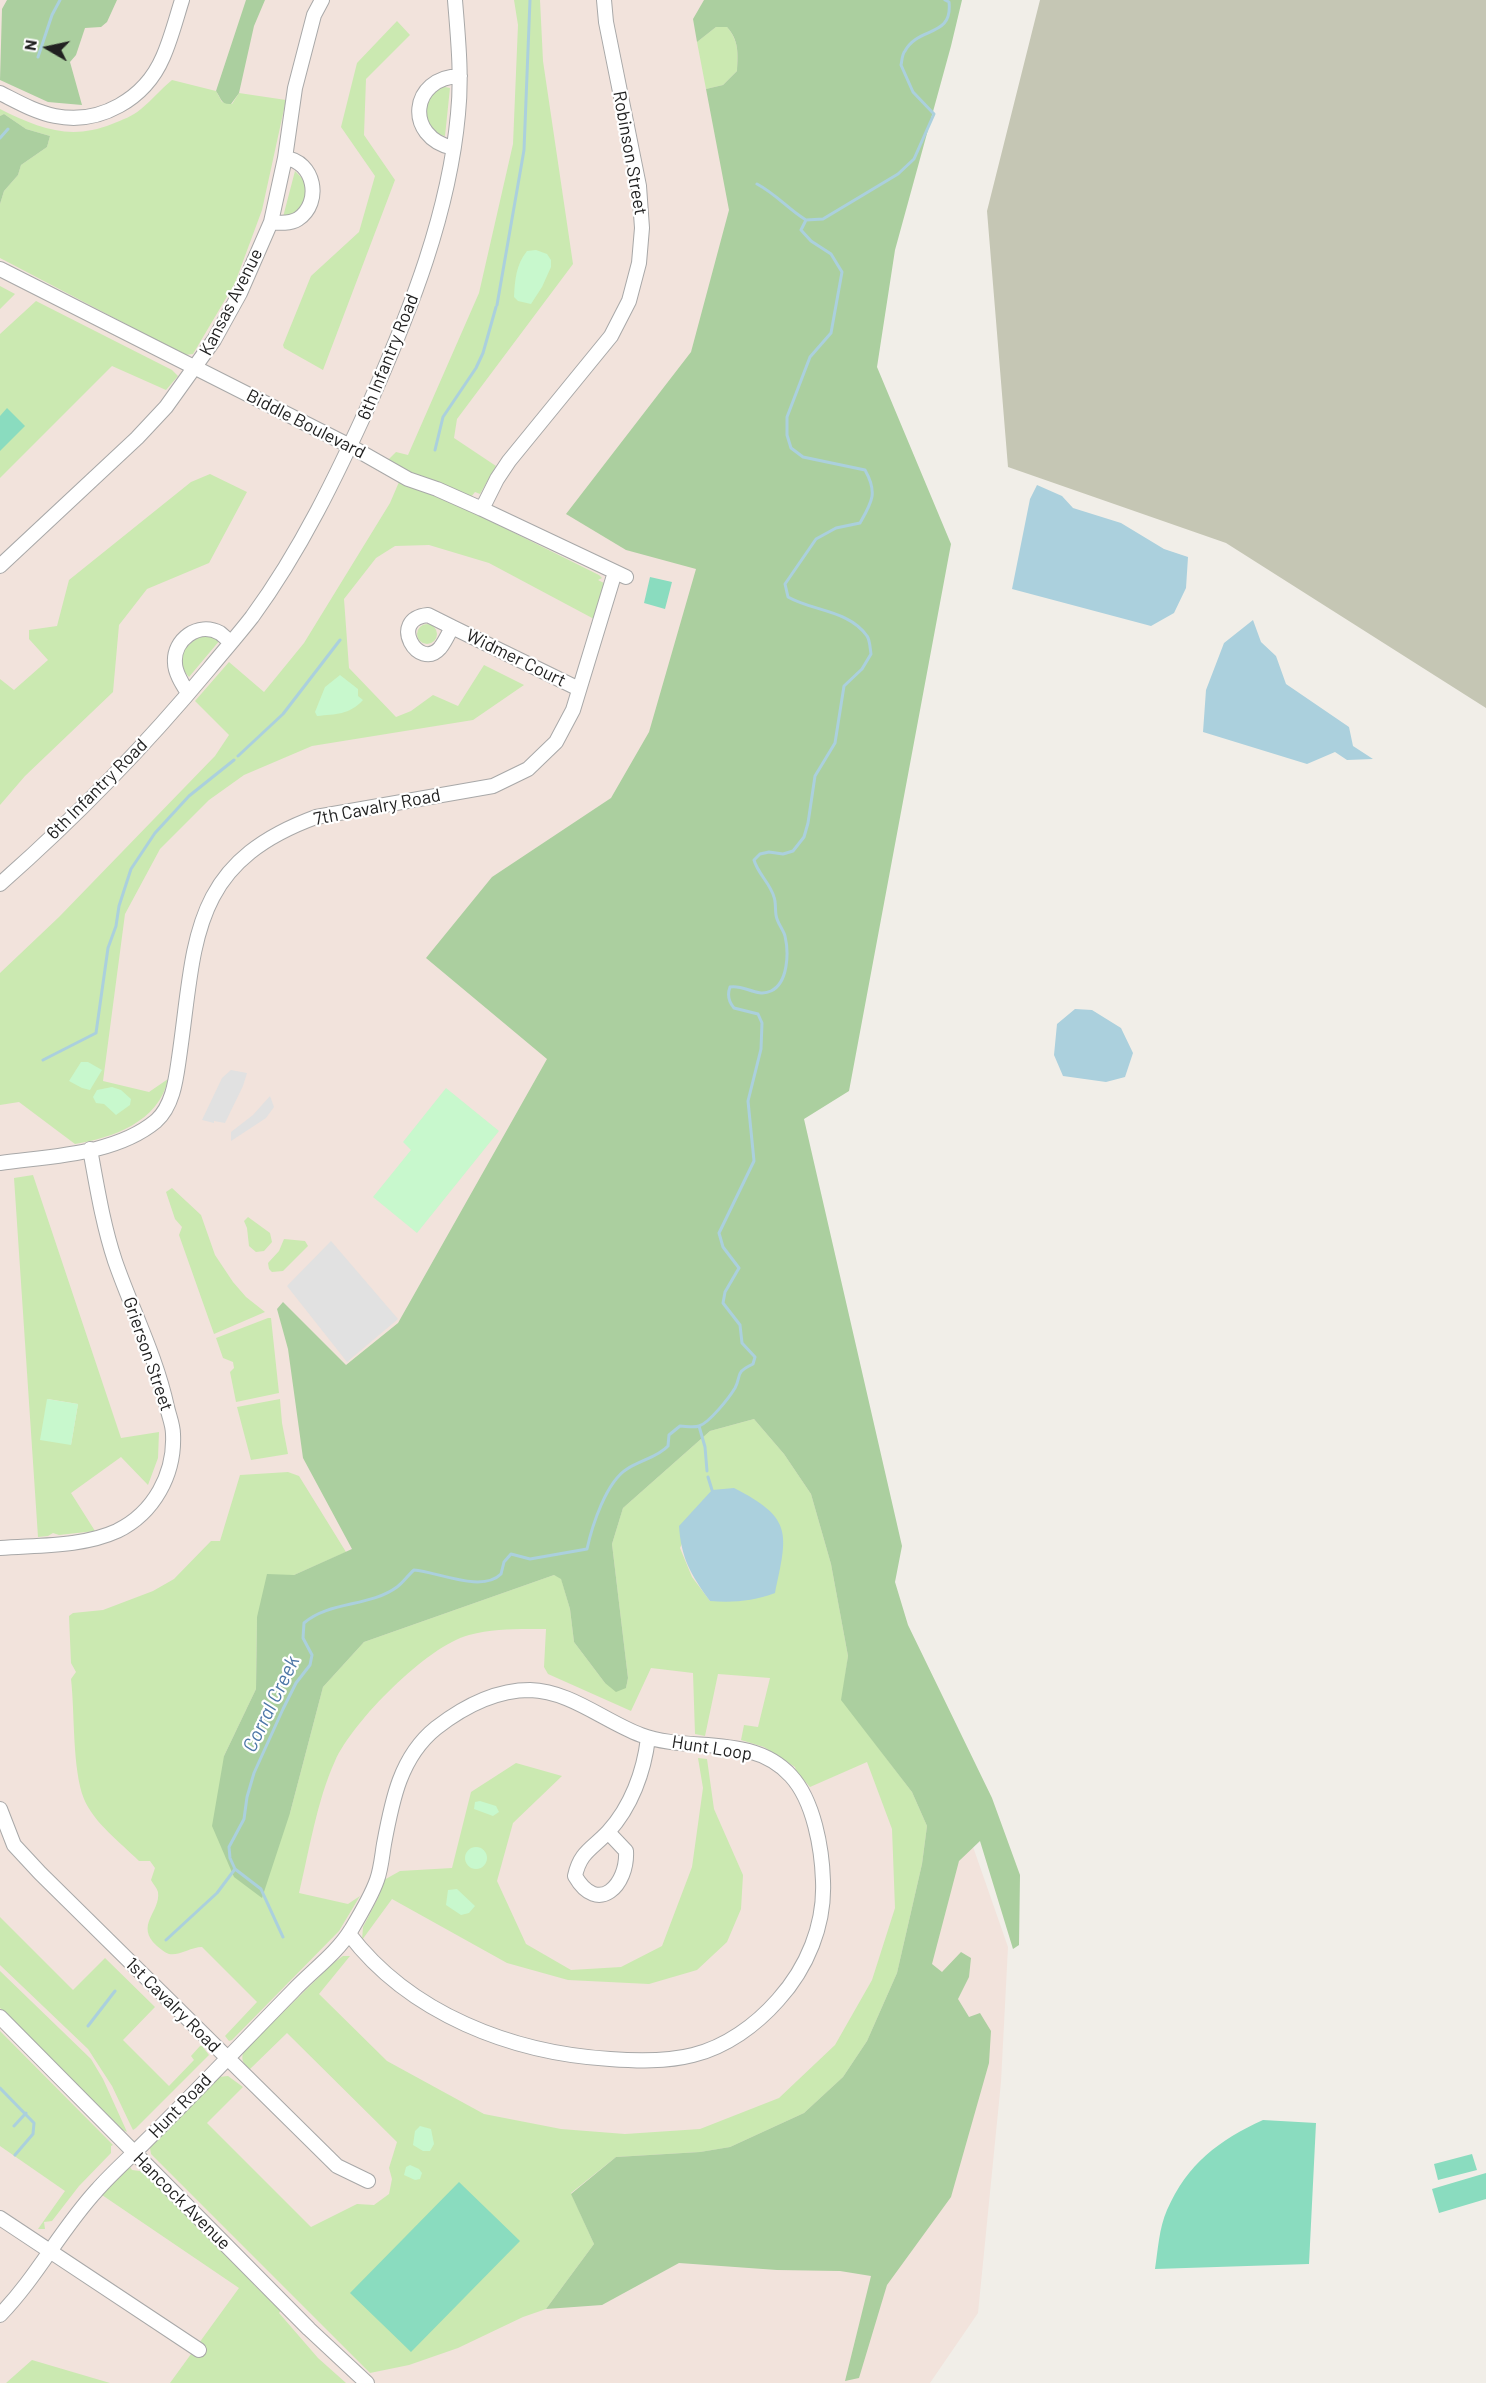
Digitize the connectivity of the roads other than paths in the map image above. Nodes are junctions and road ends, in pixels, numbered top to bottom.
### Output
1 (182, 0) edge
2 (322, 0) edge
3 (455, 0) edge
4 (604, 0) edge
5 (460, 76) junction
6 (0, 93) edge
7 (453, 148) junction
8 (285, 158) junction
9 (271, 222) junction
10 (0, 269) edge
11 (196, 368) junction
12 (350, 446) junction
13 (482, 509) junction
14 (0, 566) edge
15 (621, 574) joint
16 (452, 627) dead end
17 (231, 642) junction
18 (579, 689) junction
19 (189, 693) junction
20 (1, 882) edge
21 (90, 1149) junction
22 (0, 1163) edge
23 (0, 1548) edge
24 (648, 1738) junction
25 (0, 1809) edge
26 (608, 1832) junction
27 (349, 1934) junction
28 (0, 2017) edge
29 (227, 2058) junction
30 (135, 2153) junction
31 (368, 2181) dead end
32 (0, 2218) edge
33 (49, 2250) junction
34 (0, 2315) edge
35 (199, 2350) dead end
36 (367, 2383) edge

1 - 6 street
2 - 8 street, Kansas Avenue
3 - 5 street, 6th Infantry Road
4 - 13 street, Robinson Street
5 - 7 street, 6th Infantry Road
5 - 7 street
7 - 12 street, 6th Infantry Road
8 - 9 street, Kansas Avenue
8 - 9 street
9 - 11 street, Kansas Avenue
10 - 11 street, Biddle Boulevard
11 - 12 street, Biddle Boulevard
11 - 14 street, Kansas Avenue
12 - 13 street, Biddle Boulevard
12 - 17 street, 6th Infantry Road
13 - 15 street, Biddle Boulevard
15 - 18 street, 7th Cavalry Road
16 - 18 street, Widmer Court
17 - 19 street, 6th Infantry Road
17 - 19 street
18 - 21 street, 7th Cavalry Road
19 - 20 street, 6th Infantry Road
21 - 22 street, 7th Cavalry Road
21 - 23 street, Grierson Street
24 - 26 street
24 - 27 street, Hunt Loop
24 - 27 street, Hunt Loop
25 - 29 street, 1st Cavalry Road
26 - 26 street
27 - 29 street, Hunt Road
28 - 30 street, Hancock Avenue
29 - 30 street, Hunt Road
29 - 31 street, 1st Cavalry Road
30 - 33 street, Hunt Road
30 - 36 street, Hancock Avenue
32 - 33 street
33 - 34 street, Hunt Road
33 - 35 street

